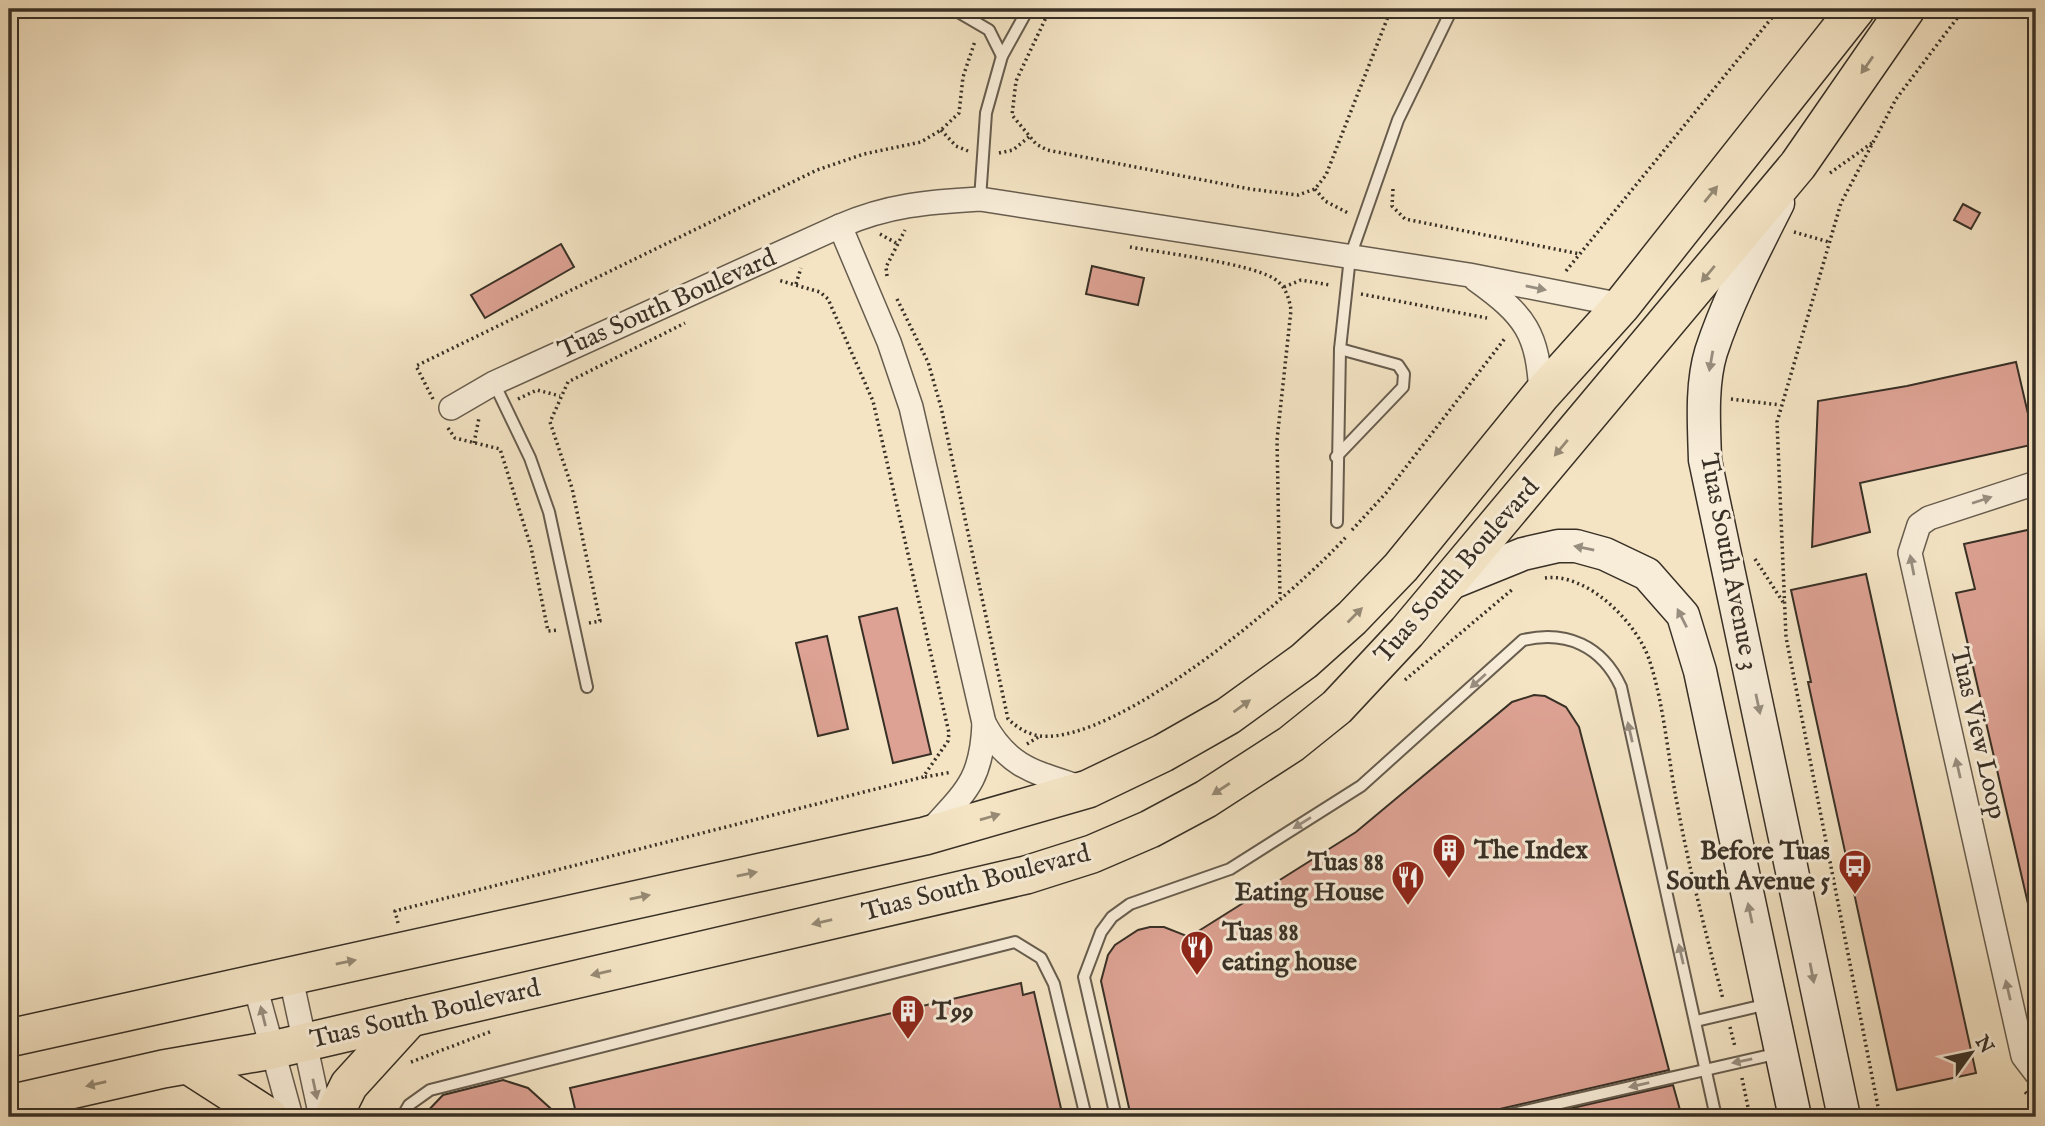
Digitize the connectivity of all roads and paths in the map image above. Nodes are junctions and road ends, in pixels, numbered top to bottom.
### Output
1 (953, 9) edge
2 (1028, 9) edge
3 (1049, 9) edge
4 (1391, 9) edge
5 (1452, 9) edge
6 (1779, 9) edge
7 (1856, 9) edge
8 (1906, 9) edge
9 (1965, 9) edge
10 (980, 25) junction
11 (1002, 57) junction
12 (941, 130) dead end
13 (1873, 141) junction
14 (1811, 171) junction
15 (1394, 185) dead end
16 (980, 199) junction
17 (840, 226) junction
18 (911, 226) dead end
19 (1785, 229) dead end
20 (1829, 242) junction
21 (1124, 246) dead end
22 (1580, 254) junction
23 (1350, 257) junction
24 (1469, 275) junction
25 (888, 279) dead end
26 (769, 284) dead end
27 (1284, 287) junction
28 (1346, 289) junction
29 (893, 290) dead end
30 (1549, 290) junction
31 (1622, 305) junction
32 (687, 322) dead end
33 (1493, 323) dead end
34 (1514, 328) junction
35 (1500, 330) dead end
36 (1340, 349) junction
37 (494, 383) junction
38 (1541, 395) junction
39 (1722, 398) dead end
40 (1780, 405) junction
41 (451, 408) dead end
42 (1336, 457) junction
43 (2036, 483) edge
44 (1337, 522) dead end
45 (1754, 556) dead end
46 (1444, 586) junction
47 (1280, 598) junction
48 (1784, 604) junction
49 (575, 627) junction
50 (587, 687) dead end
51 (984, 723) junction
52 (1088, 789) junction
53 (925, 836) junction
54 (404, 949) junction
55 (290, 974) junction
56 (254, 982) junction
57 (1769, 1004) junction
58 (410, 1018) junction
59 (1696, 1021) junction
60 (9, 1038) edge
61 (288, 1046) junction
62 (1779, 1053) junction
63 (188, 1065) junction
64 (1705, 1069) junction
65 (2036, 1073) edge
66 (9, 1104) edge
67 (156, 1117) edge
68 (216, 1117) edge
69 (269, 1117) edge
70 (291, 1117) edge
71 (321, 1117) edge
72 (333, 1117) edge
73 (402, 1117) edge
74 (1086, 1117) edge
75 (1116, 1117) edge
76 (1499, 1117) edge
77 (1716, 1117) edge
78 (1795, 1117) edge
79 (1844, 1117) edge
80 (1880, 1117) edge

1 - 10 lane
2 - 11 lane
3 - 4 path
5 - 23 lane
6 - 22 path
31 -> 7 main road
8 -> 14 main road, Tuas South Avenue 3
9 - 13 path
10 - 11 lane
10 - 12 path
11 - 16 lane
13 - 14 path
13 - 20 path
14 -> 46 main road, Tuas South Boulevard
14 -> 79 street, Tuas South Avenue 3
15 - 22 path
16 - 17 street, Tuas South Boulevard
16 - 23 street, Tuas South Boulevard
17 - 37 street, Tuas South Boulevard
17 - 51 street
18 - 25 path
19 - 20 path
20 - 40 path
21 - 27 path
22 - 30 path
23 - 24 street, Tuas South Boulevard
23 - 28 lane
24 -> 30 street, Tuas South Boulevard
24 - 34 street
26 - 54 path
27 - 28 path
27 - 47 path
28 - 33 path
28 - 36 lane
29 - 47 path
30 - 31 street, Tuas South Boulevard
31 - 38 main road, Tuas South Boulevard
32 - 49 path
34 - 35 path
34 - 38 street
34 - 47 path
36 - 42 lane
36 - 42 lane
37 - 41 street, Tuas South Boulevard
37 - 49 lane
52 -> 38 main road, Tuas South Boulevard
39 - 40 path
40 - 48 path
42 - 44 lane
65 -> 43 street, Tuas View Loop
45 - 48 path
57 -> 46 street, Tuas South Avenue 3
46 -> 58 main road, Tuas South Boulevard
48 - 80 path
49 - 50 lane
51 - 52 street
51 - 53 street
53 -> 52 main road, Tuas South Boulevard
54 -> 53 main road, Tuas South Boulevard
55 -> 54 main road, Tuas South Boulevard
55 - 56 main road, Tuas South Boulevard
55 - 61 street
56 - 60 main road, Tuas South Boulevard
61 -> 56 street
57 - 59 lane
57 - 62 street, Tuas South Avenue 3
58 - 61 main road, Tuas South Boulevard
58 - 72 main road
59 - 64 lane
59 -> 75 lane
61 - 63 main road, Tuas South Boulevard
61 - 70 street
61 -> 71 street
62 -> 64 lane
62 - 78 street, Tuas South Avenue 3
63 -> 66 main road, Tuas South Boulevard
63 - 69 main road
64 -> 76 lane
64 - 77 lane
67 - 68 path
73 - 74 lane

